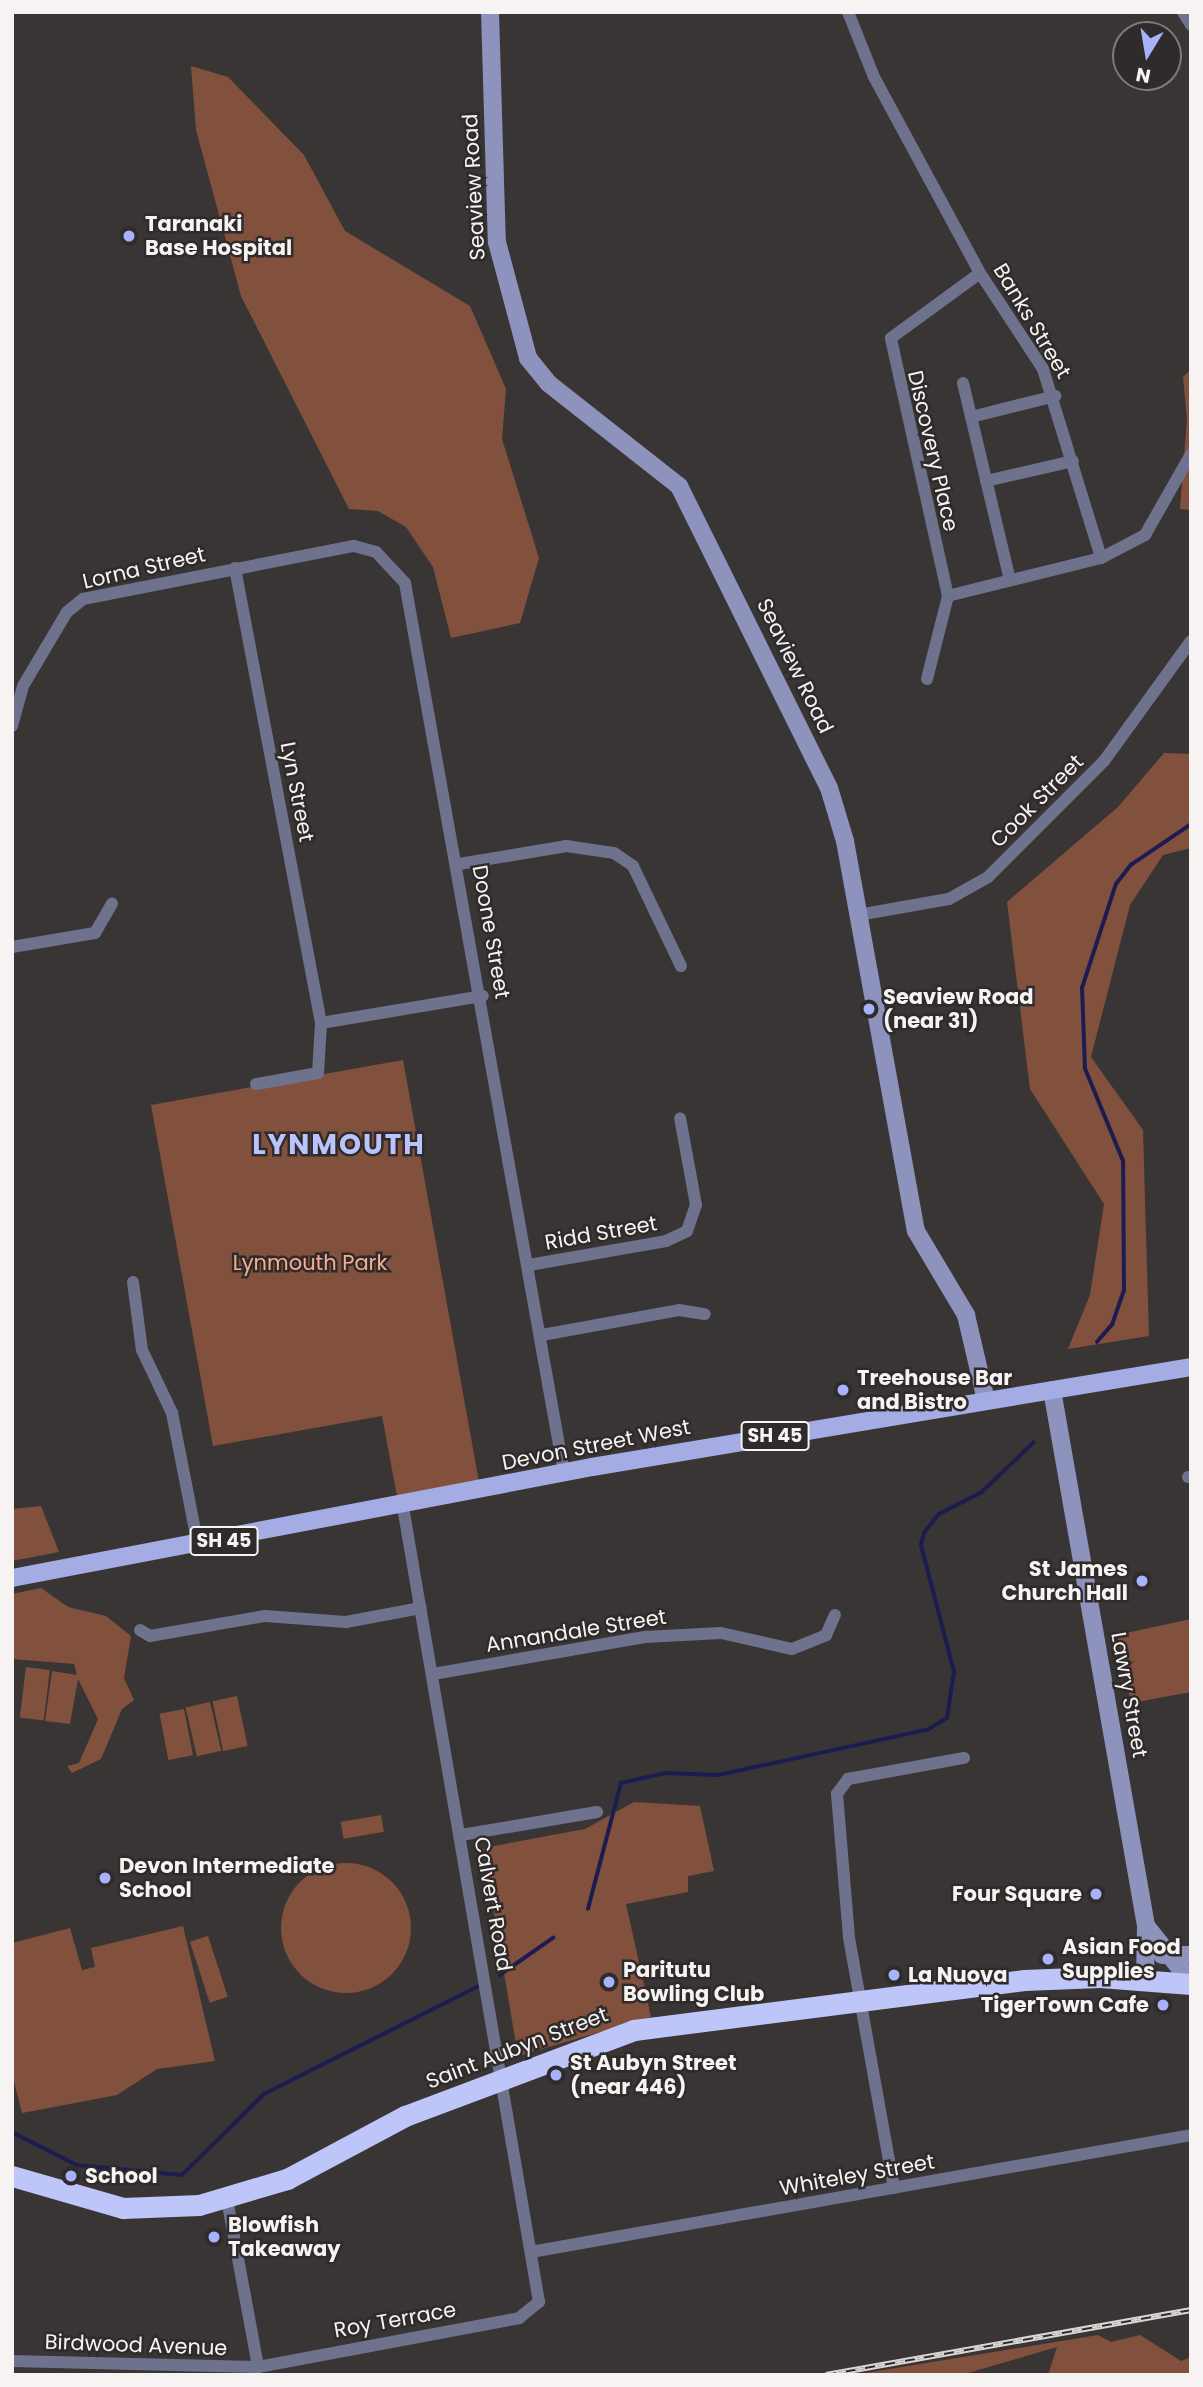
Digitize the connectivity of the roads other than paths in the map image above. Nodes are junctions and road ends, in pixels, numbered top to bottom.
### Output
1 (490, 12) edge
2 (848, 12) edge
3 (1183, 12) edge
4 (1191, 25) edge
5 (981, 273) junction
6 (963, 383) dead end
7 (1055, 396) junction
8 (971, 417) junction
9 (1191, 454) edge
10 (1073, 461) junction
11 (986, 481) junction
12 (1101, 558) junction
13 (235, 568) junction
14 (1010, 580) junction
15 (948, 596) junction
16 (1191, 641) edge
17 (927, 679) dead end
18 (12, 726) edge
19 (459, 864) junction
20 (112, 904) dead end
21 (858, 915) junction
22 (12, 947) edge
23 (681, 966) dead end
24 (483, 996) junction
25 (321, 1023) junction
26 (257, 1084) dead end
27 (680, 1118) dead end
28 (529, 1265) junction
29 (133, 1282) dead end
30 (705, 1314) dead end
31 (542, 1335) junction
32 (1191, 1367) edge
33 (1052, 1390) junction
34 (986, 1400) junction
35 (564, 1473) junction
36 (403, 1507) junction
37 (198, 1546) junction
38 (12, 1578) edge
39 (421, 1608) junction
40 (835, 1615) dead end
41 (140, 1630) dead end
42 (433, 1674) junction
43 (964, 1758) dead end
44 (597, 1812) dead end
45 (461, 1835) junction
46 (1146, 1926) junction
47 (1167, 1954) junction
48 (1191, 1955) edge
49 (1146, 1971) junction
50 (1186, 1976) edge
51 (861, 2000) junction
52 (503, 2079) junction
53 (1191, 2135) edge
54 (12, 2176) edge
55 (894, 2188) junction
56 (227, 2199) junction
57 (531, 2252) junction
58 (536, 2308) joint
59 (12, 2361) edge
60 (258, 2367) junction

1 - 21 street, Seaview Road
2 - 5 street, Banks Street
3 - 4 street
5 - 7 street, Banks Street
5 - 15 street, Discovery Place
6 - 8 street
7 - 8 street
7 - 10 street, Banks Street
8 - 11 street
9 - 12 street
10 - 11 street
10 - 12 street, Banks Street
11 - 14 street
12 - 14 street
13 - 18 street, Lorna Street
13 - 19 street, Doone Street
13 - 25 street, Lyn Street
14 - 15 street
15 - 17 street, Discovery Place
16 - 21 street, Cook Street
19 - 23 street
19 - 24 street, Doone Street
20 - 22 street
21 - 34 street, Seaview Road
24 - 25 street
24 - 28 street, Doone Street
25 - 26 street, Lyn Street
27 - 28 street, Ridd Street
28 - 31 street, Doone Street
29 - 37 street
30 - 31 street
31 - 35 street, Doone Street
32 - 33 main road, Devon Street West / SH 45
33 - 34 main road, Devon Street West / SH 45
33 - 46 street, Lawry Street
34 - 35 main road, Devon Street West / SH 45
35 - 36 main road, Devon Street West / SH 45
36 - 37 main road, Devon Street West / SH 45
36 - 39 street, Calvert Road
37 - 38 main road, Devon Street West / SH 45
39 - 41 street
39 - 42 street, Calvert Road
40 - 42 street, Annandale Street
42 - 45 street, Calvert Road
43 - 51 street
44 - 45 street
45 - 52 street, Calvert Road
46 - 47 street, Lawry Street
46 - 49 street, Lawry Street
47 - 48 street
47 - 49 street
47 - 50 street, Lawry Street
49 - 50 highway, Saint Aubyn Street
49 - 51 highway, Saint Aubyn Street
51 - 52 highway, Saint Aubyn Street
51 - 55 street
52 - 56 highway, Saint Aubyn Street
52 - 57 street, Calvert Road
53 - 55 street, Whiteley Street
54 - 56 highway, Saint Aubyn Street
55 - 57 street, Whiteley Street
56 - 60 street
57 - 58 street, Calvert Road
58 - 60 street, Roy Terrace
59 - 60 street, Birdwood Avenue

